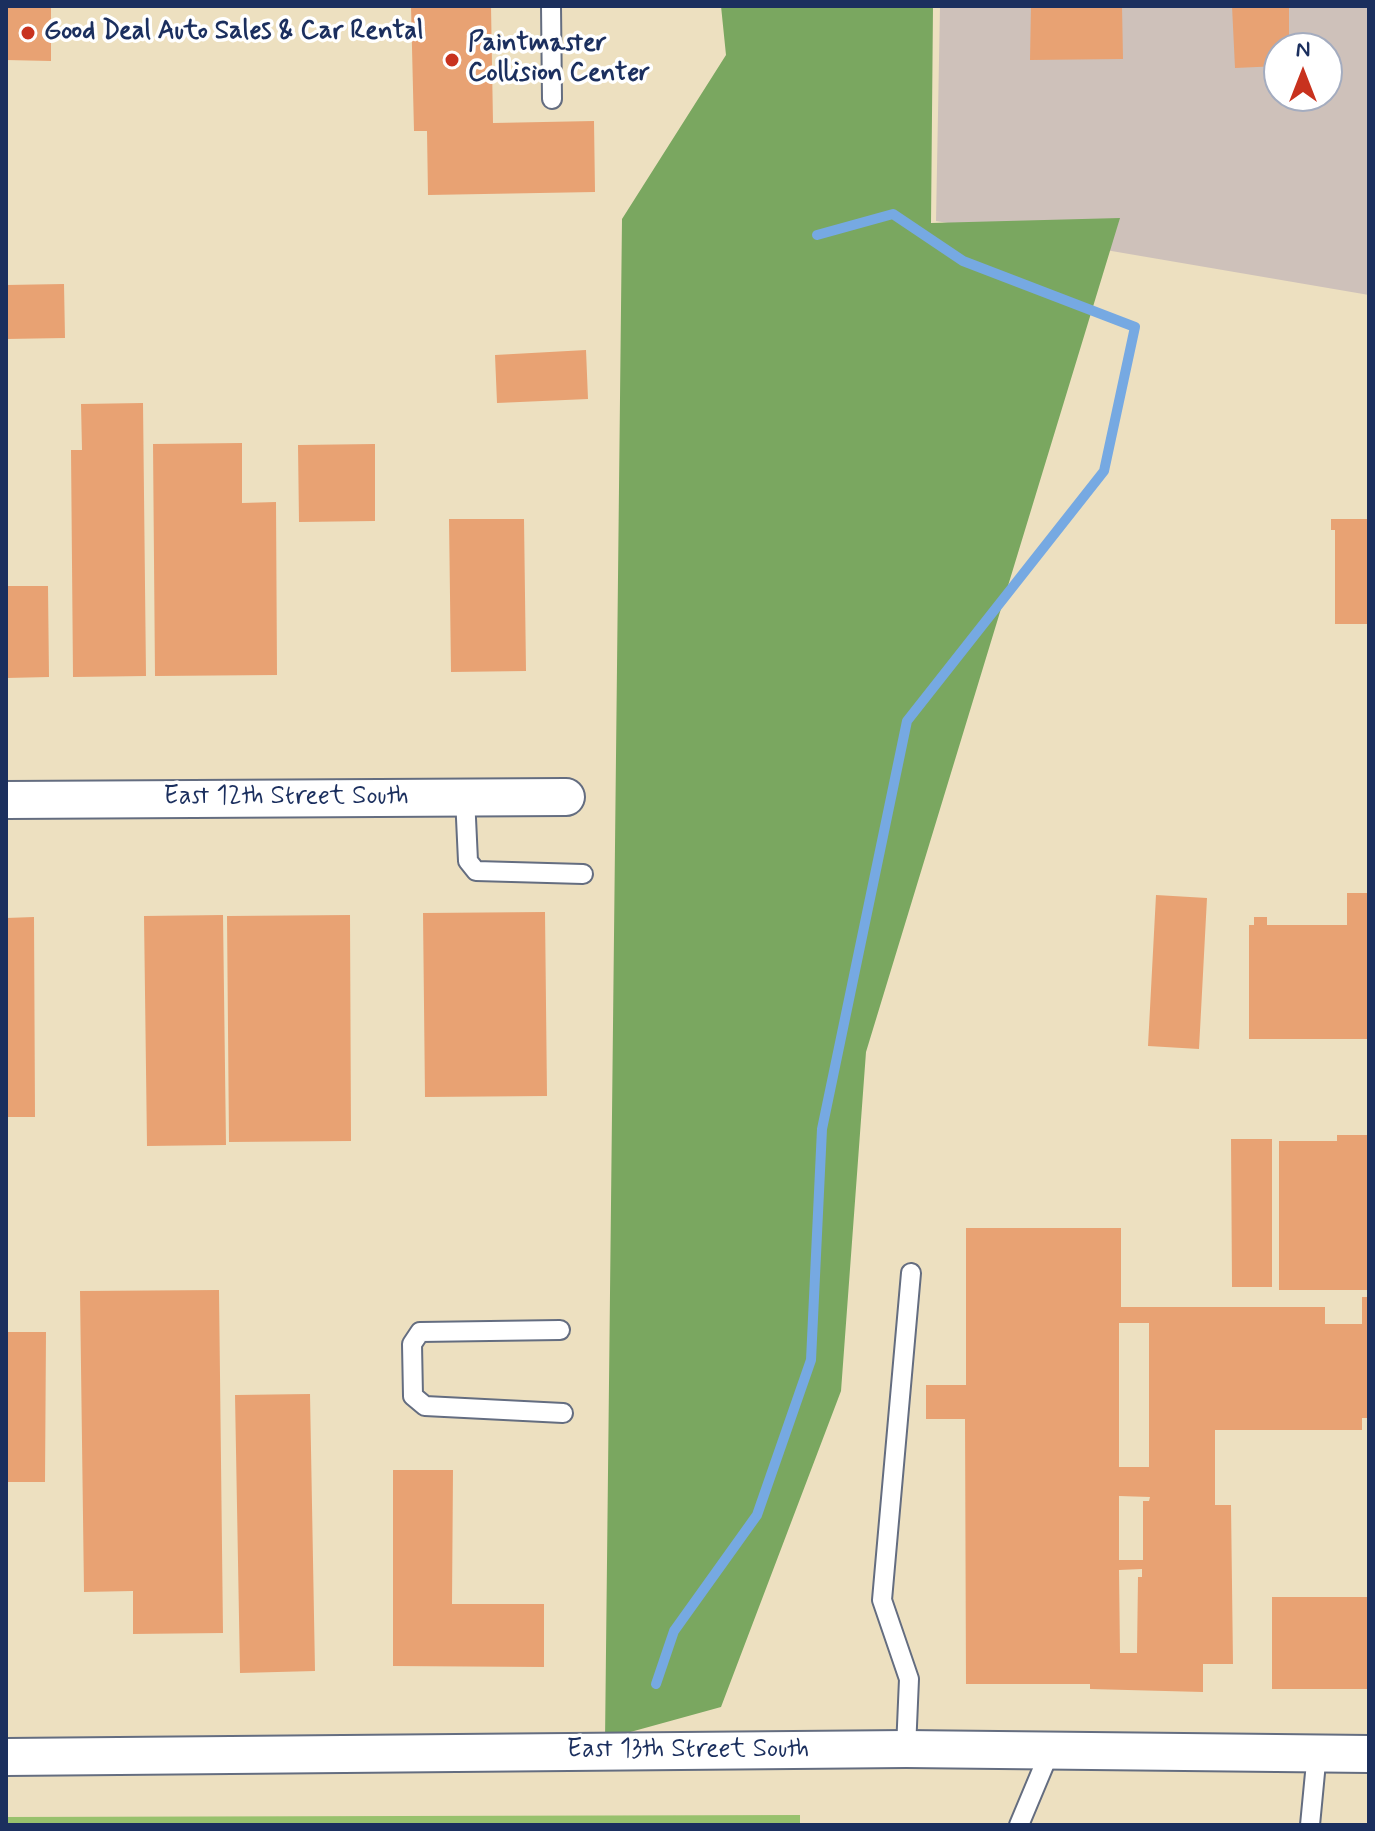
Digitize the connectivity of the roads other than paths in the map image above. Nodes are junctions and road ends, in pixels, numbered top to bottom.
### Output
1 (551, 6) edge
2 (552, 99) dead end
3 (465, 797) junction
4 (566, 797) dead end
5 (6, 800) edge
6 (583, 874) dead end
7 (911, 1273) dead end
8 (560, 1330) dead end
9 (563, 1413) dead end
10 (906, 1749) junction
11 (1050, 1751) junction
12 (1317, 1752) junction
13 (1369, 1754) edge
14 (6, 1757) edge
15 (1019, 1825) edge
16 (1310, 1825) edge

1 - 2 lane
3 - 4 street, East 12th Street South
3 - 5 street, East 12th Street South
3 - 6 lane
7 - 10 lane
8 - 9 lane
10 - 11 street, East 13th Street South
10 - 14 street, East 13th Street South
11 - 12 street, East 13th Street South
11 - 15 lane
12 - 13 street, East 13th Street South
12 - 16 lane

